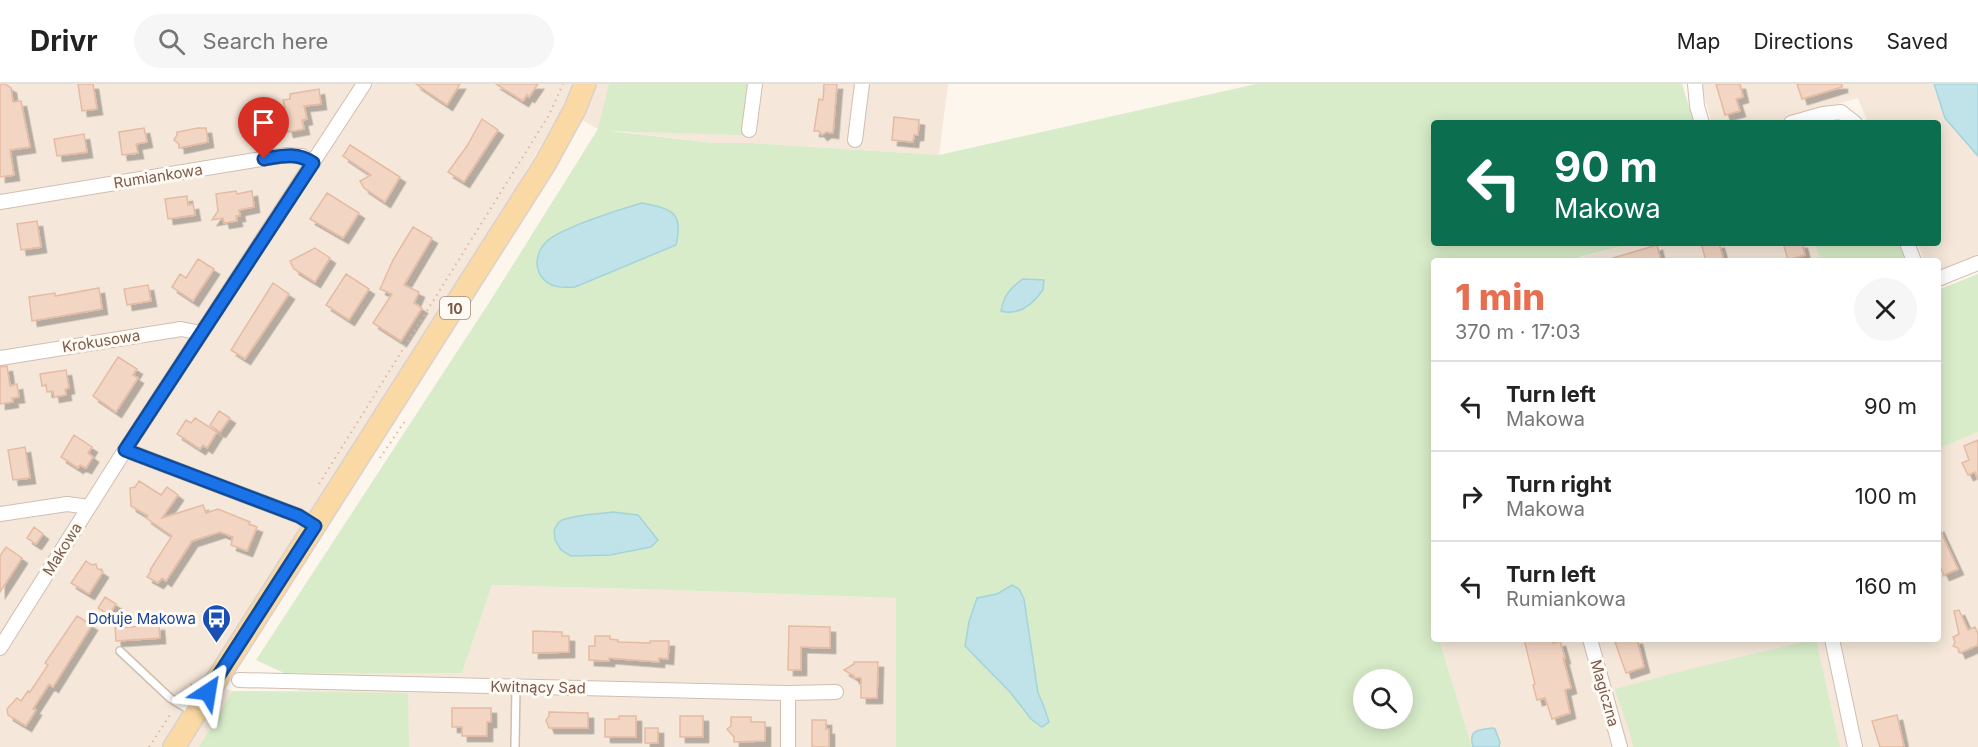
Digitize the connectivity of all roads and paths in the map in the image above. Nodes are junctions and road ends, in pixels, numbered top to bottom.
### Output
1 (364, 84) edge
2 (563, 84) edge
3 (585, 84) edge
4 (755, 84) edge
5 (862, 84) edge
6 (1695, 84) edge
7 (1701, 120) edge
8 (1802, 120) edge
9 (1851, 120) edge
10 (749, 130) dead end
11 (855, 140) dead end
12 (313, 163) junction
13 (0, 202) edge
14 (1978, 263) edge
15 (1941, 278) edge
16 (201, 333) junction
17 (0, 358) edge
18 (125, 450) junction
19 (316, 489) dead end
20 (89, 507) junction
21 (0, 514) edge
22 (315, 526) junction
23 (1591, 642) edge
24 (1833, 642) edge
25 (0, 648) edge
26 (120, 651) dead end
27 (239, 680) dead end
28 (516, 687) junction
29 (836, 692) dead end
30 (788, 693) junction
31 (195, 714) junction
32 (174, 747) edge
33 (515, 747) edge
34 (788, 747) edge
35 (1620, 747) edge
36 (1855, 747) edge

1 - 12 street, Makowa
2 - 19 path
3 - 22 main road, 10
4 - 10 street
5 - 11 street
6 - 7 street
8 - 9 street
12 - 13 street, Rumiankowa
12 - 16 street, Makowa
14 - 15 street
16 - 17 street, Krokusowa
16 - 18 street, Makowa
18 - 20 street, Makowa
18 - 22 street
20 - 21 street
20 - 25 street, Makowa
22 - 31 main road, 10
23 - 35 street, Magiczna
24 - 36 street
26 - 31 lane
27 - 28 street, Kwitnący Sad
28 - 30 street, Kwitnący Sad
28 - 33 lane
29 - 30 street, Kwitnący Sad
30 - 34 street
31 - 32 main road, 10

